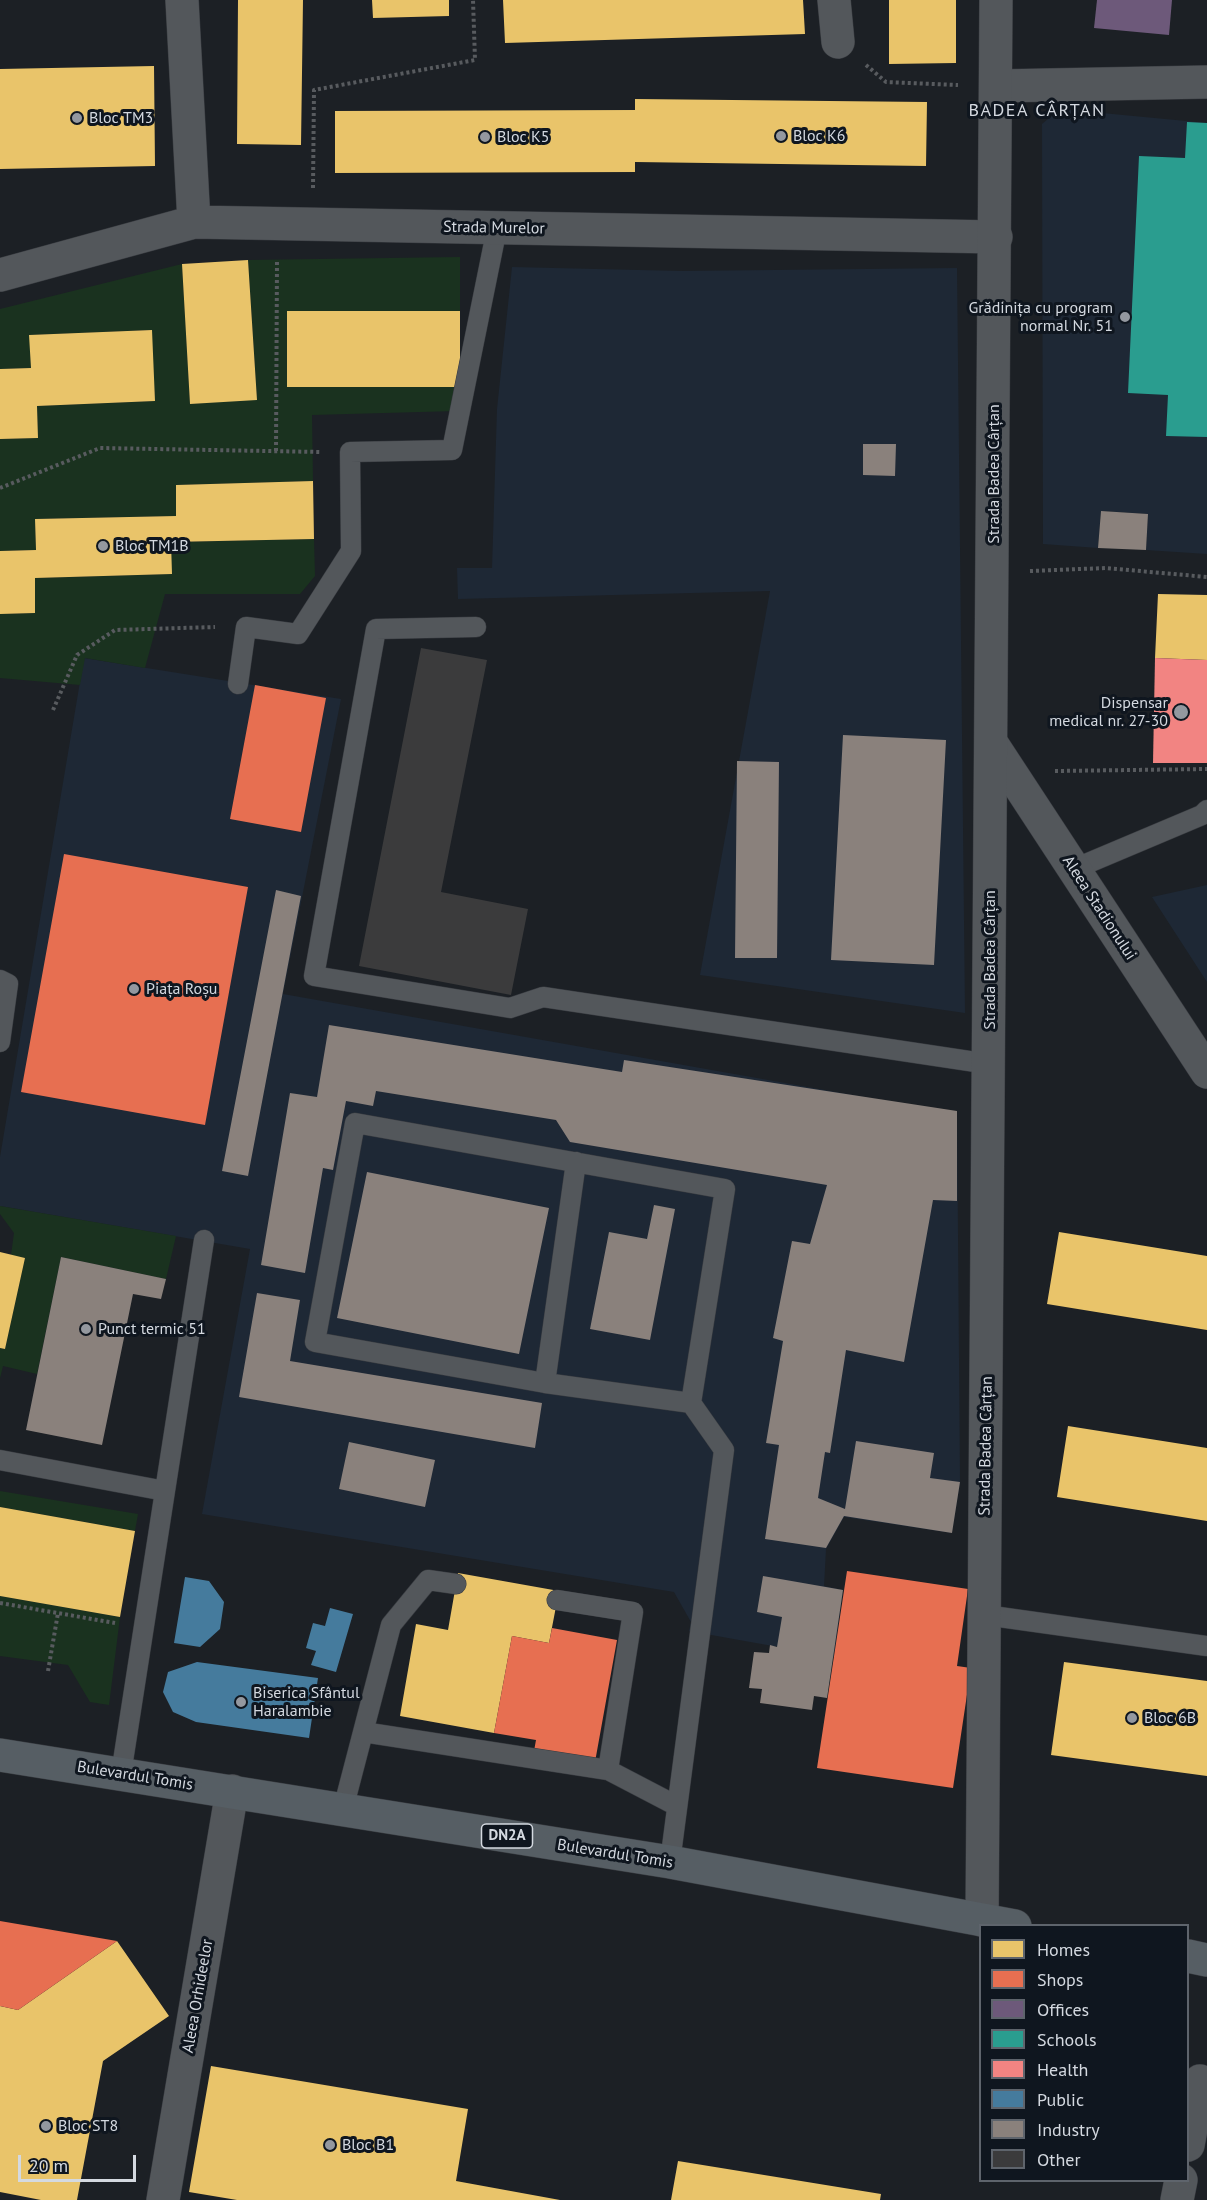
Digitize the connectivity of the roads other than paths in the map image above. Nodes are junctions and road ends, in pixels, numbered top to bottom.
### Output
1 (182, 0) edge
2 (834, 0) edge
3 (996, 0) edge
4 (838, 42) road end
5 (1207, 82) edge
6 (997, 86) junction
7 (194, 222) junction
8 (497, 228) junction
9 (996, 237) junction
10 (0, 275) edge
11 (476, 627) dead end
12 (238, 684) dead end
13 (992, 744) junction
14 (1207, 810) edge
15 (1074, 869) junction
16 (0, 980) edge
17 (0, 1042) edge
18 (989, 1064) junction
19 (1207, 1072) edge
20 (576, 1162) junction
21 (204, 1240) dead end
22 (545, 1383) junction
23 (691, 1403) junction
24 (0, 1460) edge
25 (165, 1491) junction
26 (456, 1584) dead end
27 (557, 1600) dead end
28 (985, 1615) junction
29 (1207, 1646) edge
30 (363, 1732) junction
31 (0, 1755) edge
32 (608, 1770) junction
33 (121, 1774) junction
34 (232, 1791) junction
35 (678, 1806) junction
36 (343, 1809) junction
37 (670, 1862) junction
38 (982, 1920) junction
39 (1004, 1924) edge
40 (1189, 1956) edge
41 (1207, 1960) edge
42 (1200, 2081) dead end
43 (1189, 2140) edge
44 (1181, 2182) edge
45 (163, 2200) edge
46 (1177, 2200) edge

1 - 7 street
2 - 4 street
3 - 6 street, Strada Badea Cârțan
5 - 6 street
6 - 9 street, Strada Badea Cârțan
7 - 8 street, Strada Murelor
7 - 10 street, Strada Murelor
8 - 9 street, Strada Murelor
8 - 12 lane
9 - 13 street, Strada Badea Cârțan
11 - 18 lane
13 - 15 street, Aleea Stadionului
13 - 18 street, Strada Badea Cârțan
14 - 15 lane
15 - 19 street, Aleea Stadionului
16 - 17 lane
18 - 28 street, Strada Badea Cârțan
20 - 22 lane
20 - 22 lane
20 - 23 lane
21 - 25 lane
22 - 23 lane
23 - 35 lane
24 - 25 lane
25 - 33 lane
26 - 30 lane
27 - 32 lane
28 - 29 lane
28 - 38 street, Strada Badea Cârțan
30 - 32 lane
30 - 36 lane
31 - 33 main road, Bulevardul Tomis / DN2A
32 - 35 lane
33 - 34 main road, Bulevardul Tomis / DN2A
34 - 36 main road, Bulevardul Tomis / DN2A
34 - 45 street, Aleea Orhideelor
35 - 37 lane
36 - 37 main road, Bulevardul Tomis / DN2A
37 - 38 main road, Bulevardul Tomis / DN2A
38 - 39 main road, Bulevardul Tomis / DN2A
40 - 41 main road
42 - 43 street
44 - 46 street

